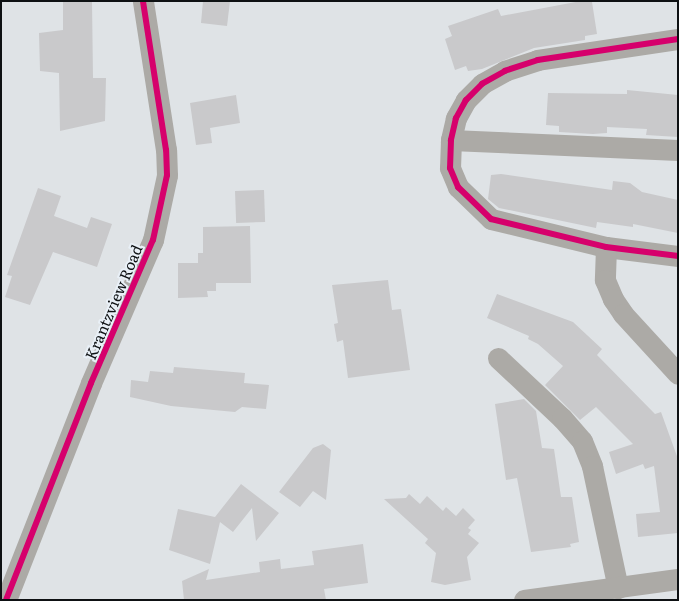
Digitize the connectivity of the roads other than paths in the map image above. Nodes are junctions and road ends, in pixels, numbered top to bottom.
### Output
1 (143, 1) edge
2 (678, 39) edge
3 (451, 140) junction
4 (678, 150) edge
5 (606, 247) junction
6 (678, 256) edge
7 (498, 358) dead end
8 (678, 374) edge
9 (678, 579) edge
10 (618, 588) junction
11 (6, 600) edge
12 (524, 600) edge

1 - 11 street, Krantzview Road
2 - 3 street
3 - 4 street
3 - 5 street
5 - 6 street
5 - 8 street
7 - 10 street
9 - 10 street
10 - 12 street

